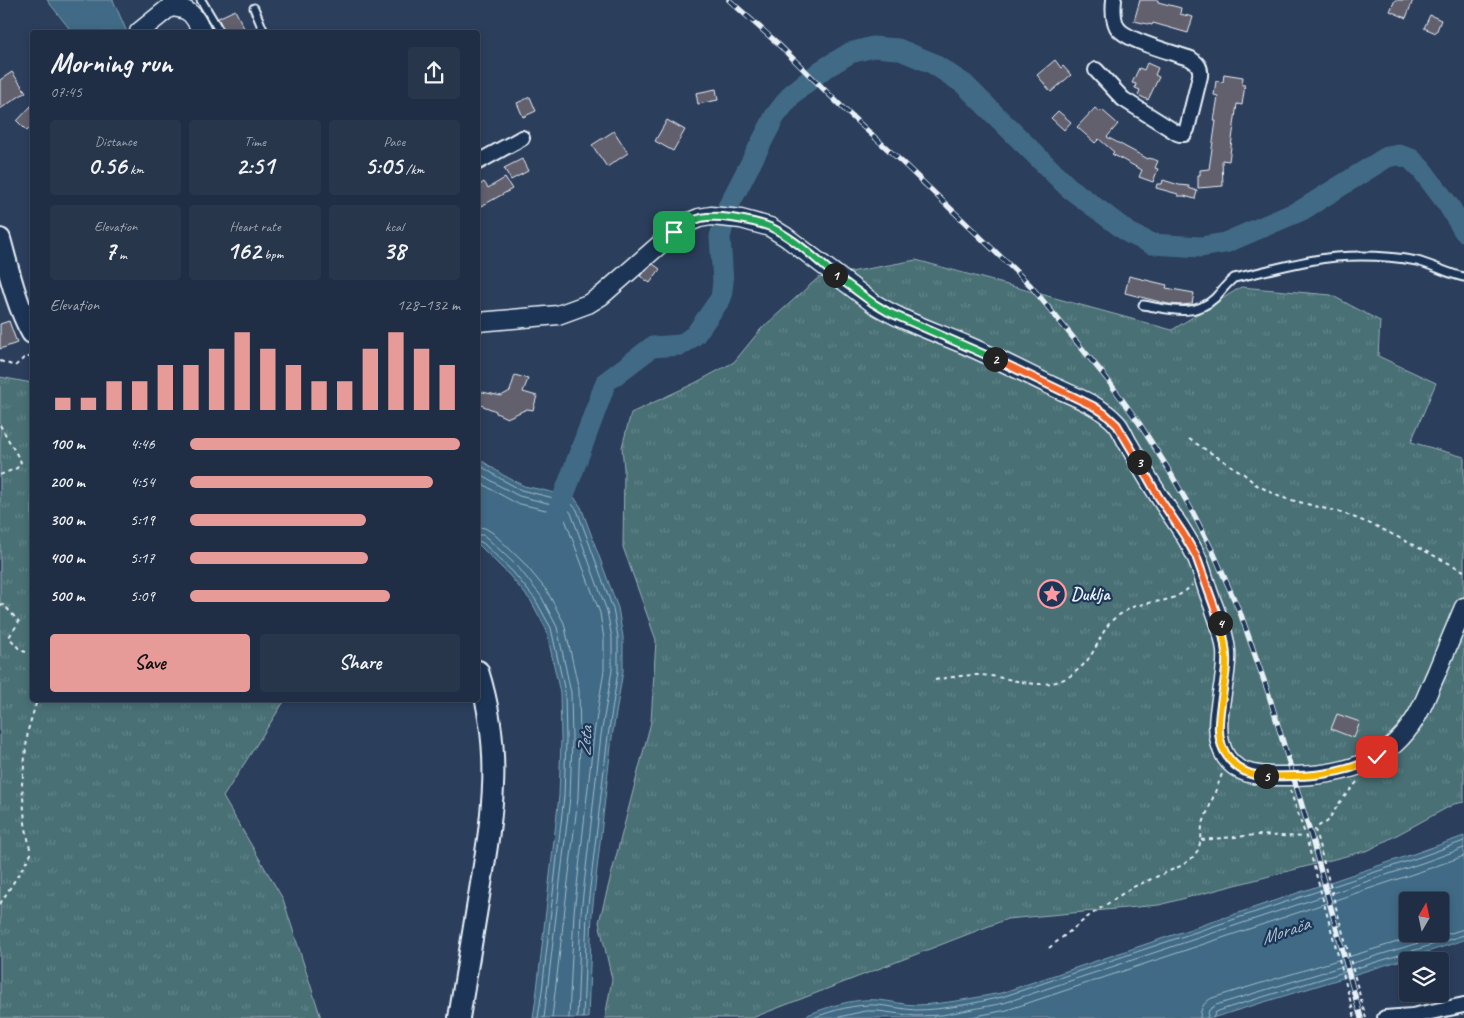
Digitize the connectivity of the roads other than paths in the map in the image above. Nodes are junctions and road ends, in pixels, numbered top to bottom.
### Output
1 (201, 0) edge
2 (1114, 0) edge
3 (173, 4) edge
4 (254, 8) dead end
5 (145, 28) edge
6 (201, 30) edge
7 (219, 30) edge
8 (263, 30) edge
9 (1096, 70) dead end
10 (522, 138) dead end
11 (480, 161) edge
12 (0, 238) edge
13 (1464, 277) edge
14 (1143, 305) dead end
15 (480, 322) edge
16 (30, 329) edge
17 (1464, 607) edge
18 (480, 679) edge
19 (1464, 1005) edge
20 (459, 1018) edge
21 (1385, 1018) edge

1 - 7 lane
2 - 9 street
3 - 5 street
3 - 6 street
4 - 8 lane
10 - 11 street
12 - 16 main road
13 - 14 lane
15 - 17 street
18 - 20 main road
19 - 21 street

